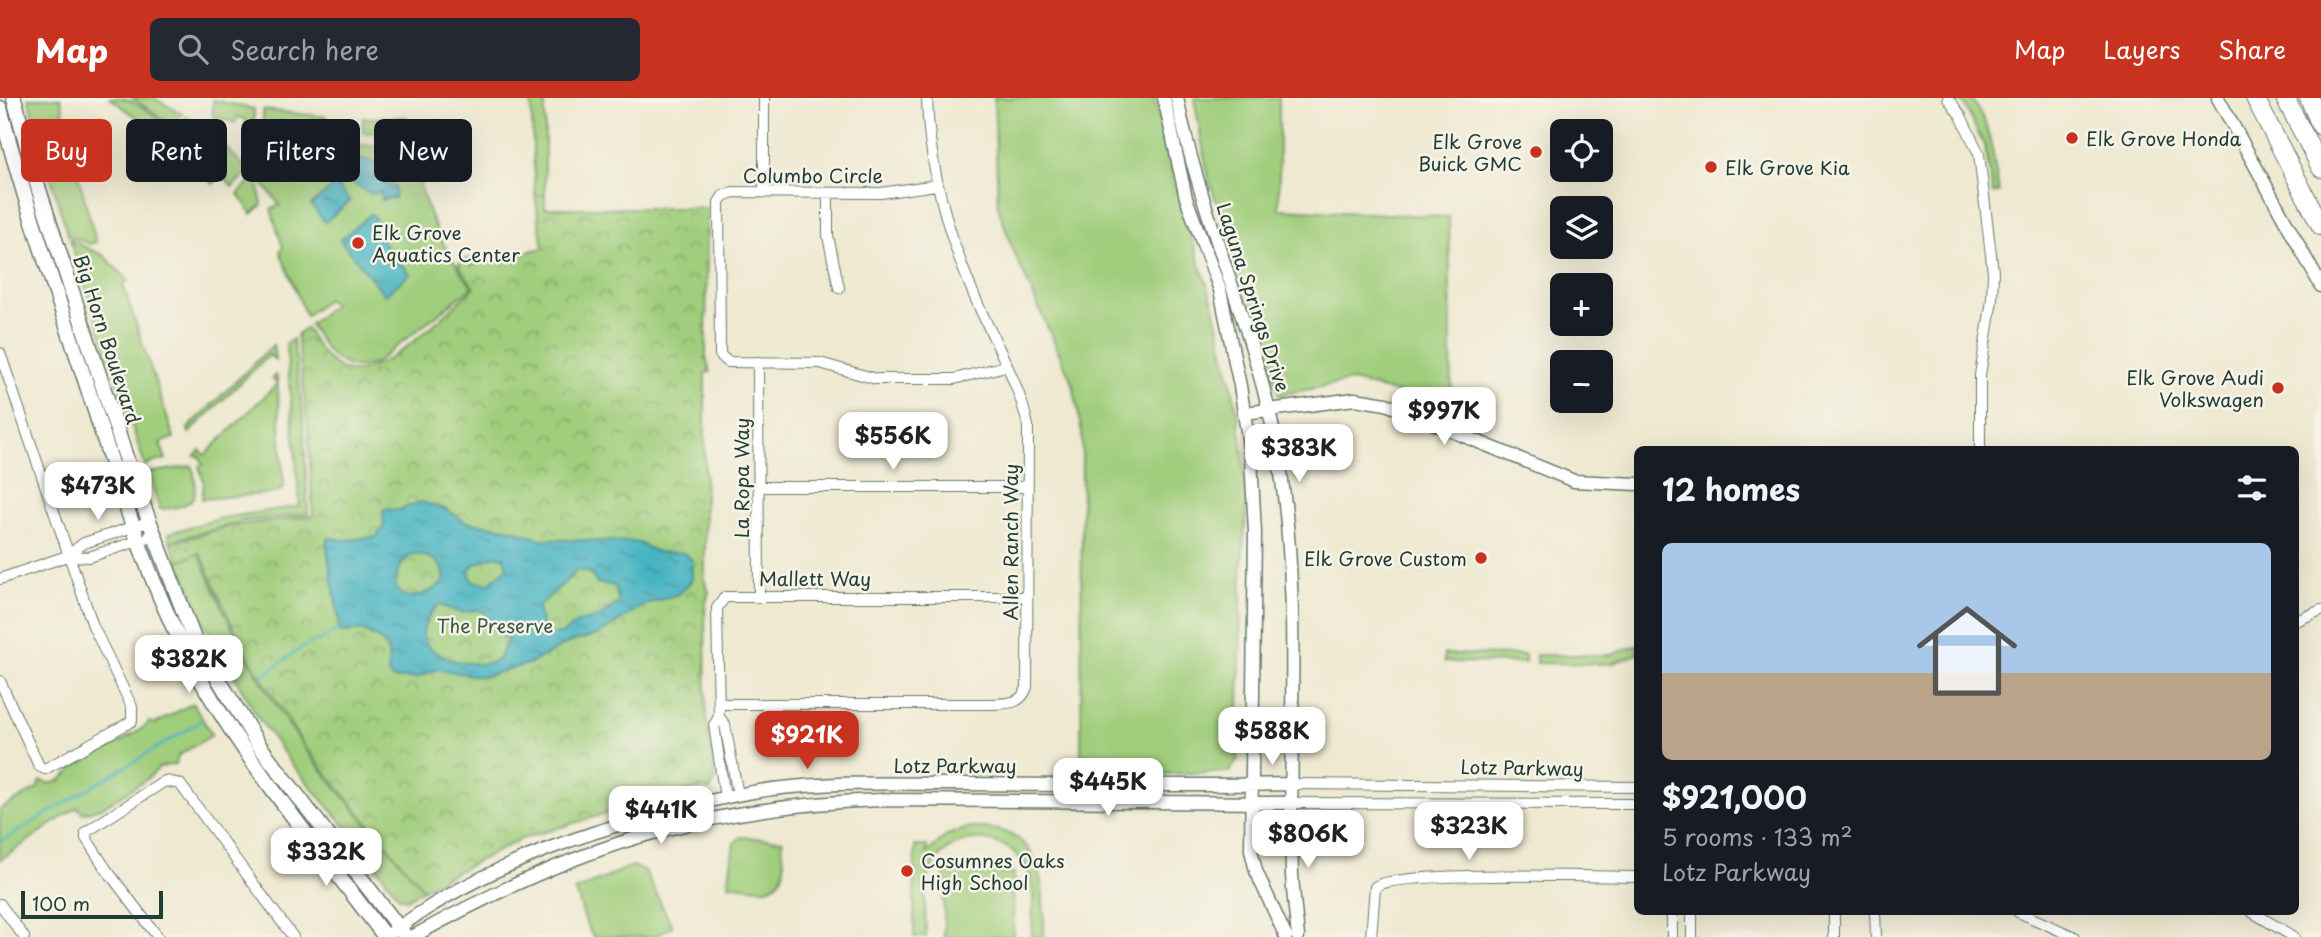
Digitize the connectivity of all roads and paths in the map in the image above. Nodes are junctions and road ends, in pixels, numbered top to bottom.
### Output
1 (14, 98) edge
2 (764, 98) edge
3 (927, 98) edge
4 (1164, 98) edge
5 (1177, 98) edge
6 (1948, 98) edge
7 (2218, 98) edge
8 (2247, 98) edge
9 (2255, 98) edge
10 (2284, 98) edge
11 (2309, 98) edge
12 (0, 108) edge
13 (2321, 125) edge
14 (2321, 168) edge
15 (2293, 172) junction
16 (936, 185) junction
17 (764, 191) junction
18 (828, 193) junction
19 (2321, 226) edge
20 (2321, 286) edge
21 (839, 288) dead end
22 (0, 353) edge
23 (758, 362) junction
24 (1006, 366) junction
25 (1269, 410) junction
26 (1245, 413) junction
27 (1980, 446) edge
28 (1634, 484) edge
29 (758, 487) junction
30 (1027, 487) junction
31 (144, 531) junction
32 (67, 556) junction
33 (0, 579) edge
34 (760, 595) junction
35 (1027, 597) junction
36 (2321, 610) edge
37 (2299, 620) edge
38 (0, 681) edge
39 (719, 704) junction
40 (1292, 783) junction
41 (1252, 784) junction
42 (1634, 788) edge
43 (731, 796) junction
44 (1252, 803) junction
45 (1292, 803) junction
46 (1634, 804) edge
47 (1634, 877) edge
48 (0, 904) edge
49 (1672, 915) edge
50 (1692, 915) edge
51 (1834, 915) edge
52 (1875, 915) edge
53 (2025, 915) edge
54 (2256, 915) edge
55 (402, 932) edge
56 (2284, 934) edge
57 (24, 937) edge
58 (158, 937) edge
59 (293, 937) edge
60 (386, 937) edge
61 (412, 937) edge
62 (1286, 937) edge
63 (1298, 937) edge
64 (1371, 937) edge
65 (1672, 937) edge
66 (1692, 937) edge
67 (1834, 937) edge
68 (1876, 937) edge
69 (2074, 937) edge
70 (2273, 937) edge
71 (2294, 937) edge

1 - 31 main road, Big Horn Boulevard
2 - 17 street
3 - 16 street, Allen Ranch Way
4 - 26 street, Laguna Springs Drive
5 - 25 street, Laguna Springs Drive
6 - 27 street
7 - 20 street
8 - 15 highway
9 - 15 highway
10 - 14 highway
11 - 13 highway
12 - 31 main road, Big Horn Boulevard
15 - 19 highway
16 - 18 street, Columbo Circle
16 - 24 street, Allen Ranch Way
17 - 18 street, Columbo Circle
17 - 23 street, Columbo Circle
18 - 21 street
22 - 32 street
23 - 24 street, Columbo Circle
23 - 29 street, La Ropa Way
24 - 30 street, Allen Ranch Way
25 - 26 street
25 - 28 street
25 - 40 street, Laguna Springs Drive
26 - 41 street, Laguna Springs Drive
29 - 30 street
29 - 34 street, La Ropa Way
30 - 35 street, Allen Ranch Way
31 - 32 street
31 - 32 street
31 - 55 main road, Big Horn Boulevard
31 - 60 main road, Big Horn Boulevard
32 - 33 street
32 - 38 street
34 - 35 street, Mallett Way
34 - 39 street, Mallett Way
35 - 39 street, Allen Ranch Way
36 - 37 street
39 - 43 street, Mallett Way
40 - 41 street, Lotz Parkway
40 - 42 street, Lotz Parkway
40 - 45 street, Laguna Springs Drive
41 - 43 street, Lotz Parkway
41 - 44 street, Laguna Springs Drive
43 - 55 street, Lotz Parkway
44 - 45 street, Lotz Parkway
44 - 61 street, Lotz Parkway
44 - 62 street, Laguna Springs Drive
45 - 46 street, Lotz Parkway
45 - 63 street, Laguna Springs Drive
47 - 64 street
48 - 57 street
49 - 65 street
50 - 66 street
51 - 67 street
52 - 68 street
53 - 69 street
54 - 56 street
55 - 60 street, Lotz Parkway
56 - 70 street
56 - 71 street
58 - 59 street

